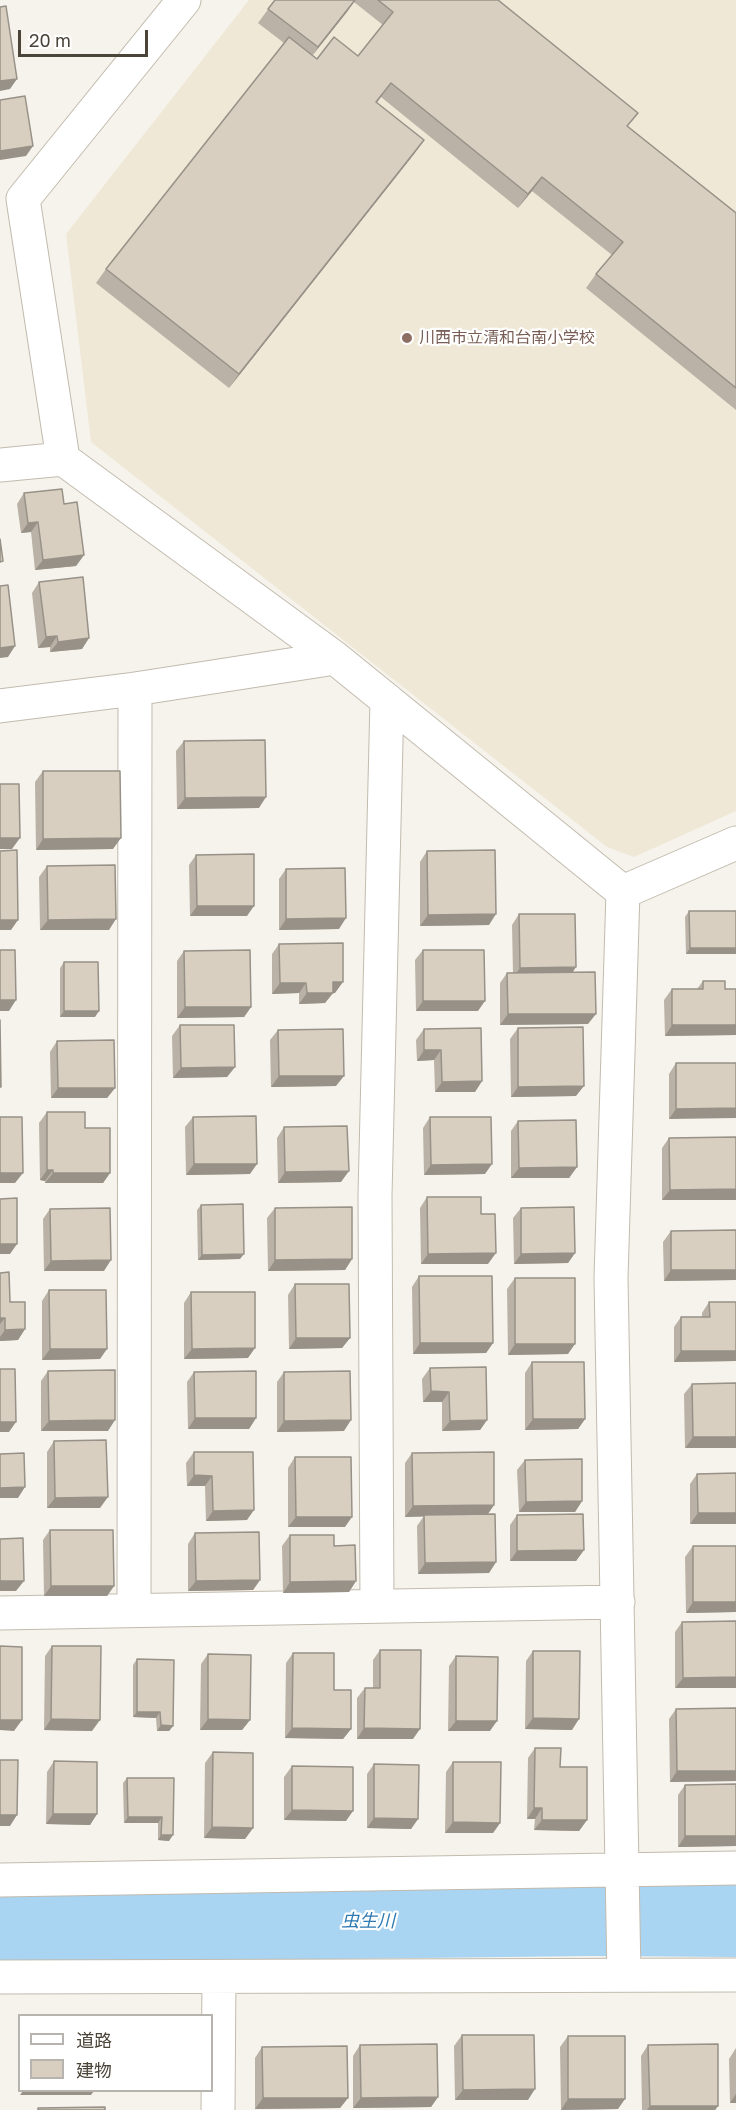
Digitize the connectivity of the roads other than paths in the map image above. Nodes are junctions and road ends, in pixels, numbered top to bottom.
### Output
1 (184, 0) edge
2 (12, 201) edge
3 (63, 459) junction
4 (0, 465) edge
5 (335, 658) junction
6 (135, 689) junction
7 (387, 700) junction
8 (0, 706) edge
9 (736, 843) edge
10 (623, 892) junction
11 (618, 1602) junction
12 (377, 1606) junction
13 (134, 1610) junction
14 (0, 1613) edge
15 (736, 1868) edge
16 (622, 1869) junction
17 (0, 1880) edge
18 (624, 1975) junction
19 (736, 1975) edge
20 (0, 1977) edge
21 (219, 1977) junction
22 (218, 2110) edge

1 - 2 street
2 - 3 street
3 - 4 street
3 - 5 street
5 - 6 street
5 - 7 street
6 - 8 street
6 - 13 street
7 - 10 street
7 - 12 street
9 - 10 street
10 - 11 street
11 - 12 street
11 - 16 street
12 - 13 street
13 - 14 street
15 - 16 street
16 - 17 street
16 - 18 street
18 - 19 street
18 - 21 street
20 - 21 street
21 - 22 street

